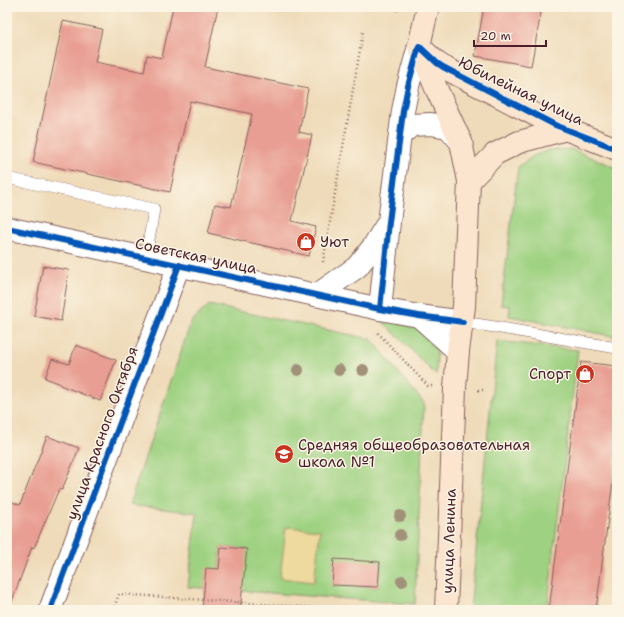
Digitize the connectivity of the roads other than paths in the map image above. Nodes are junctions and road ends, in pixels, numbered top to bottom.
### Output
1 (428, 7) edge
2 (419, 46) junction
3 (567, 130) junction
4 (400, 136) junction
5 (461, 142) junction
6 (617, 149) edge
7 (7, 178) edge
8 (469, 181) junction
9 (388, 222) junction
10 (7, 228) edge
11 (146, 258) junction
12 (178, 265) junction
13 (317, 295) junction
14 (380, 309) junction
15 (419, 316) junction
16 (462, 322) junction
17 (617, 348) edge
18 (458, 351) junction
19 (50, 610) edge
20 (446, 610) edge

1 - 2 main road
2 - 3 main road, Юбилейная улица
2 - 4 street
2 - 5 main road, улица Ленина
3 - 6 main road, Юбилейная улица
3 - 8 main road, Юбилейная улица
4 - 5 street
4 - 9 street
5 - 8 main road, улица Ленина
7 - 11 lane
8 - 16 main road, улица Ленина
9 - 13 street
9 - 14 street
10 - 11 street, Советская улица
11 - 12 street, Советская улица
12 - 13 street, Советская улица
12 - 19 street, улица Красного Октября
13 - 14 street, Советская улица
14 - 15 street, Советская улица
15 - 16 street, Советская улица
15 - 18 street
16 - 17 lane
16 - 18 main road, улица Ленина
18 - 20 main road, улица Ленина

